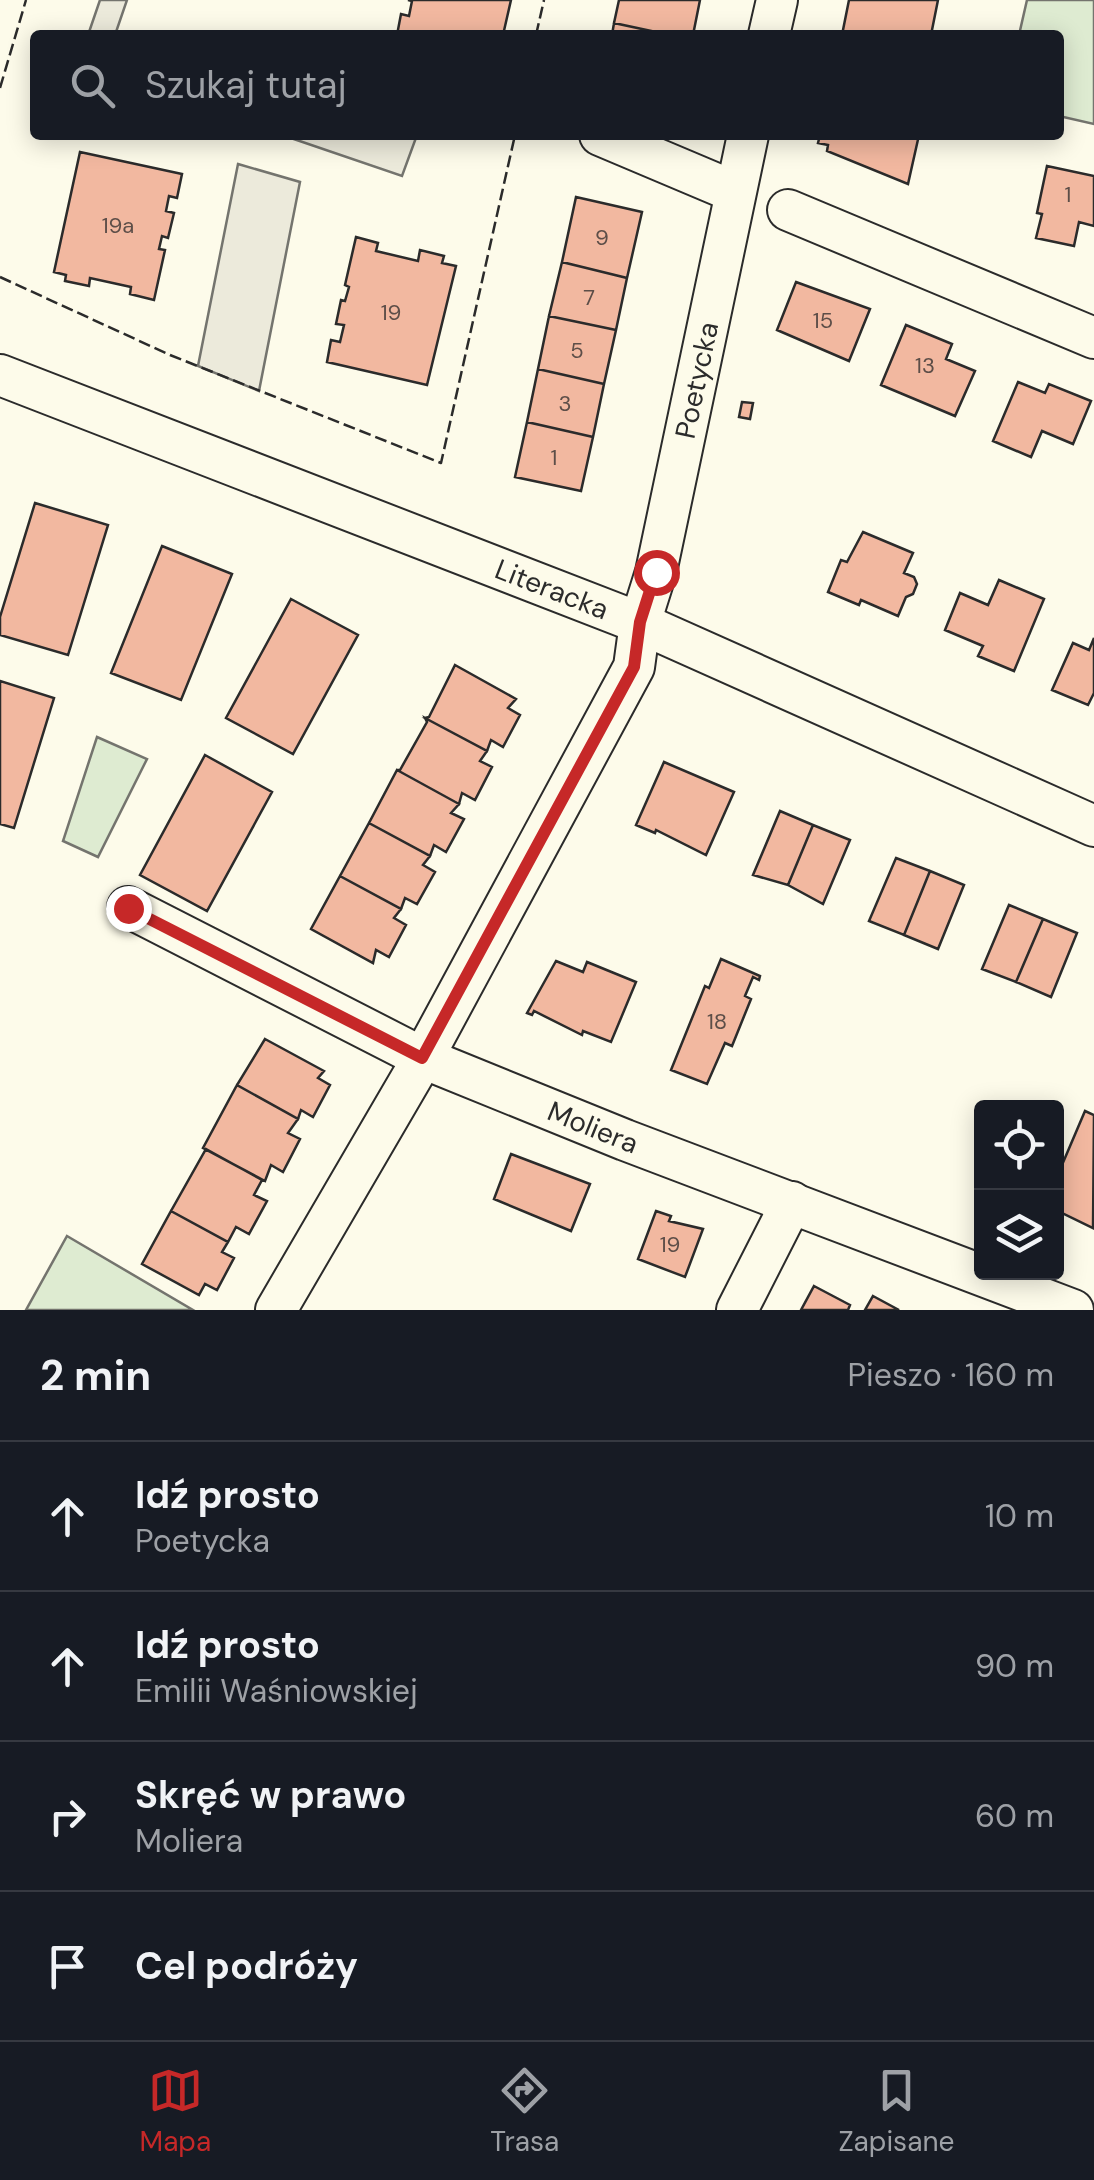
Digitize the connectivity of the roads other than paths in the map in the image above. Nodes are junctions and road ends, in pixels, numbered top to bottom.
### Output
1 (777, 0) edge
2 (771, 30) edge
3 (612, 140) edge
4 (747, 140) edge
5 (735, 192) junction
6 (788, 210) dead end
7 (1094, 338) edge
8 (0, 375) edge
9 (640, 622) junction
10 (1094, 826) edge
11 (128, 908) dead end
12 (422, 1058) junction
13 (792, 1202) junction
14 (276, 1310) edge
15 (737, 1310) edge
16 (1073, 1310) edge

1 - 2 street
3 - 5 street
4 - 5 street, Poetycka
5 - 9 street, Poetycka
6 - 7 street
8 - 9 street, Literacka
9 - 10 street, Literacka
9 - 12 street, Poetycka
11 - 12 street, Moliera
12 - 13 street, Moliera
12 - 14 street, Poetycka
13 - 15 street
13 - 16 street, Moliera

